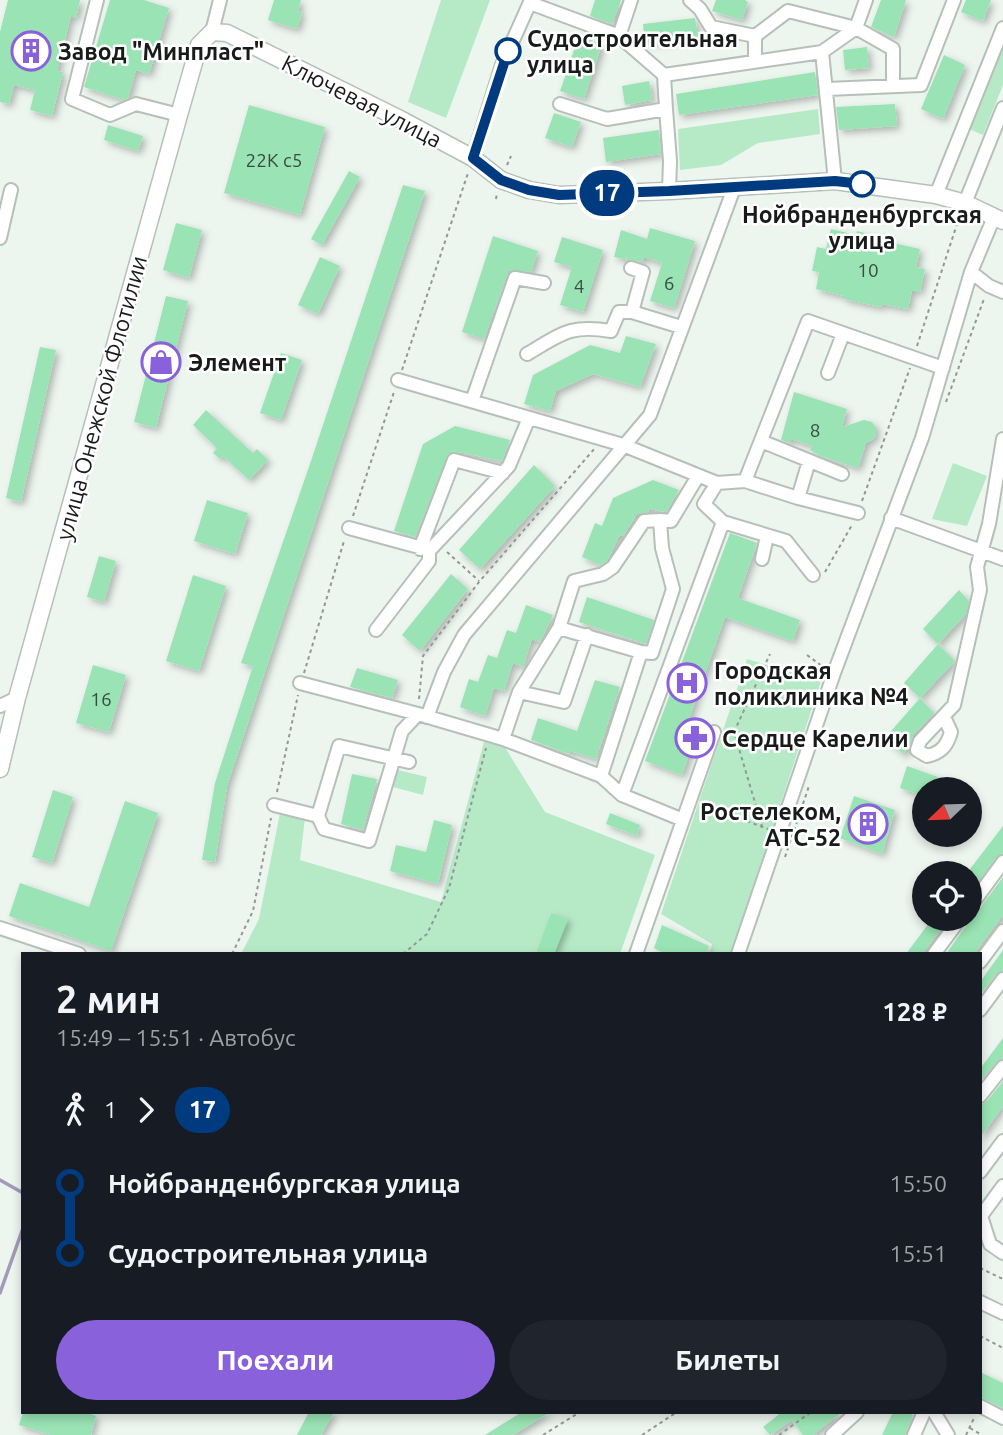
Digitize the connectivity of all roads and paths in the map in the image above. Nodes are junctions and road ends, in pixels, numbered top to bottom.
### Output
1 (97, 0) edge
2 (220, 0) edge
3 (631, 0) edge
4 (690, 0) edge
5 (866, 0) edge
6 (954, 0) edge
7 (531, 2) edge
8 (702, 5) edge
9 (790, 5) edge
10 (856, 28) junction
11 (1003, 28) edge
12 (212, 32) junction
13 (619, 36) junction
14 (755, 37) junction
15 (822, 52) junction
16 (755, 61) junction
17 (664, 75) junction
18 (893, 86) junction
19 (827, 89) junction
20 (560, 104) dead end
21 (1003, 108) edge
22 (666, 109) junction
23 (178, 115) junction
24 (473, 158) junction
25 (835, 181) junction
26 (734, 188) junction
27 (12, 190) dead end
28 (669, 191) junction
29 (936, 195) junction
30 (965, 203) junction
31 (999, 219) edge
32 (0, 237) edge
33 (631, 268) dead end
34 (971, 272) junction
35 (544, 283) dead end
36 (1003, 292) edge
37 (632, 312) junction
38 (681, 327) junction
39 (843, 334) junction
40 (527, 354) dead end
41 (913, 358) junction
42 (943, 368) junction
43 (828, 373) dead end
44 (398, 380) junction
45 (472, 401) junction
46 (529, 418) junction
47 (602, 439) junction
48 (1003, 439) edge
49 (761, 441) junction
50 (623, 445) junction
51 (809, 461) junction
52 (503, 473) junction
53 (842, 474) dead end
54 (698, 475) junction
55 (745, 481) junction
56 (718, 483) junction
57 (798, 498) junction
58 (858, 513) junction
59 (891, 518) junction
60 (660, 520) junction
61 (723, 522) junction
62 (349, 528) junction
63 (767, 536) junction
64 (429, 548) junction
65 (980, 551) junction
66 (762, 559) dead end
67 (1003, 559) edge
68 (817, 577) joint
69 (479, 582) junction
70 (559, 628) junction
71 (376, 630) dead end
72 (587, 635) junction
73 (641, 652) junction
74 (770, 654) dead end
75 (300, 683) junction
76 (519, 692) junction
77 (17, 698) junction
78 (0, 706) edge
79 (423, 716) junction
80 (944, 717) dead end
81 (714, 732) joint
82 (734, 732) junction
83 (503, 738) junction
84 (486, 747) dead end
85 (392, 757) junction
86 (410, 762) dead end
87 (0, 769) edge
88 (601, 776) junction
89 (622, 795) junction
90 (702, 804) dead end
91 (274, 805) junction
92 (318, 816) junction
93 (683, 820) junction
94 (762, 827) junction
95 (779, 833) junction
96 (1003, 862) edge
97 (982, 890) edge
98 (0, 928) edge
99 (951, 931) edge
100 (1003, 931) edge
101 (73, 952) edge
102 (233, 952) edge
103 (405, 952) edge
104 (637, 952) edge
105 (739, 952) edge
106 (935, 952) edge
107 (982, 959) edge
108 (1003, 979) edge
109 (982, 1007) edge
110 (1003, 1066) edge
111 (982, 1093) edge
112 (1003, 1141) edge
113 (982, 1169) edge
114 (1003, 1186) edge
115 (982, 1215) edge
116 (982, 1219) edge
117 (1003, 1253) edge
118 (982, 1269) edge
119 (1003, 1279) edge
120 (982, 1303) edge
121 (1003, 1313) edge
122 (982, 1337) edge
123 (1003, 1348) edge
124 (982, 1407) edge
125 (577, 1414) edge
126 (674, 1414) edge
127 (808, 1414) edge
128 (855, 1414) edge
129 (923, 1414) edge
130 (935, 1414) edge
131 (975, 1414) edge
132 (1003, 1418) edge
133 (970, 1427) junction
134 (543, 1435) edge
135 (642, 1435) edge
136 (779, 1435) edge
137 (832, 1435) edge
138 (914, 1435) edge
139 (948, 1435) edge
140 (966, 1435) edge
141 (982, 1435) edge

1 - 23 street
2 - 12 street
3 - 13 street
4 - 8 street
5 - 10 street
6 - 18 street
7 - 13 street
7 - 24 street
8 - 14 street
9 - 10 street
9 - 14 street
10 - 15 street
10 - 18 street
11 - 29 street
12 - 23 main road, улица Онежской Флотилии
12 - 24 main road, Ключевая улица
13 - 17 street
14 - 16 street
15 - 16 street
15 - 19 street
16 - 17 street
17 - 22 street
18 - 19 street
19 - 25 street
20 - 22 street
21 - 30 street
22 - 28 street
23 - 77 main road, улица Онежской Флотилии
24 - 28 main road, Ключевая улица
24 - 44 path
25 - 26 main road, Ключевая улица
25 - 29 main road, Ключевая улица
26 - 28 main road, Ключевая улица
26 - 38 street
27 - 32 street
29 - 30 main road, Ключевая улица
30 - 31 main road, Ключевая улица
30 - 41 path
31 - 34 street
33 - 37 street
34 - 36 street
34 - 42 street
35 - 45 street
37 - 38 street
37 - 40 street
38 - 50 street
39 - 41 street
39 - 43 street
39 - 49 street
41 - 42 street
41 - 58 path
42 - 59 street
44 - 45 street
44 - 62 path
45 - 46 street
46 - 47 street
46 - 52 street
47 - 50 street
47 - 69 path
48 - 65 street
49 - 51 street
49 - 55 street
50 - 54 street
50 - 79 street
51 - 53 street
51 - 57 street
52 - 64 street
52 - 64 street
54 - 56 street
54 - 60 street
55 - 56 street
55 - 57 street
56 - 61 street
57 - 58 street
58 - 68 path
59 - 65 street
59 - 95 street
60 - 70 street
60 - 73 street
61 - 63 street
61 - 89 street
62 - 64 street
62 - 75 path
63 - 66 street
63 - 68 street
64 - 69 path
64 - 71 street
65 - 67 street
65 - 80 street
69 - 79 path
70 - 72 street
70 - 76 street
72 - 73 street
72 - 76 street
73 - 88 street
74 - 82 path
75 - 79 street
75 - 91 path
76 - 83 street
77 - 78 street
77 - 87 main road, улица Онежской Флотилии
79 - 83 street
79 - 85 street
81 - 82 path
81 - 93 street
82 - 94 path
83 - 88 street
84 - 103 path
85 - 86 street
85 - 92 street
85 - 92 street
88 - 89 street
89 - 93 street
90 - 94 path
91 - 92 street
91 - 102 path
93 - 104 street
94 - 95 path
95 - 105 street
96 - 97 street
98 - 101 street
99 - 106 street
100 - 107 street
108 - 109 street
110 - 111 street
112 - 113 street
114 - 115 street
116 - 117 street
118 - 119 path
120 - 121 street
122 - 123 path
124 - 132 street
125 - 134 path
126 - 135 path
127 - 136 path
128 - 137 street
129 - 138 street
130 - 139 street
131 - 133 path
133 - 140 path
133 - 141 path

